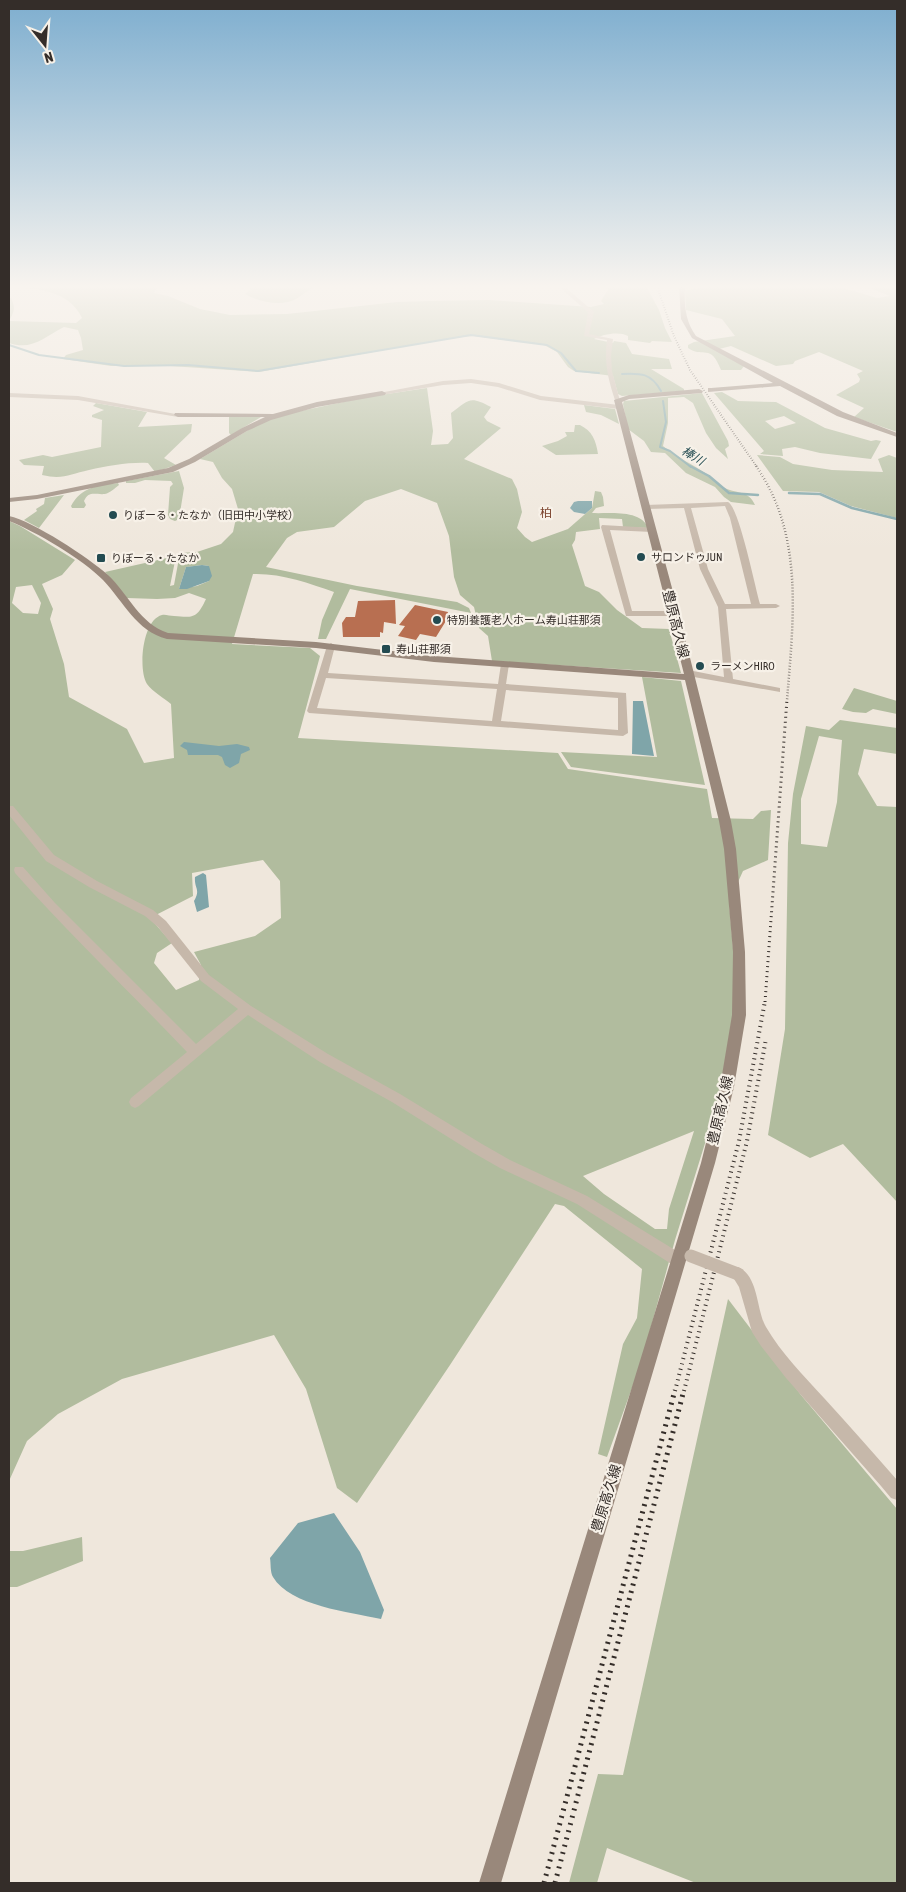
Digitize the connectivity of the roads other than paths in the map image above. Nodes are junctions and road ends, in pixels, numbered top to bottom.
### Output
1 (610, 374) edge
2 (763, 374) edge
3 (781, 384) junction
4 (711, 390) dead end
5 (699, 391) dead end
6 (382, 393) joint
7 (9, 396) edge
8 (619, 403) junction
9 (178, 415) joint
10 (273, 415) junction
11 (897, 435) edge
12 (9, 500) edge
13 (687, 505) junction
14 (646, 507) junction
15 (9, 518) edge
16 (652, 530) junction
17 (756, 606) junction
18 (776, 606) dead end
19 (722, 607) junction
20 (674, 614) junction
21 (331, 646) junction
22 (505, 664) junction
23 (323, 675) junction
24 (688, 675) junction
25 (729, 681) junction
26 (501, 687) junction
27 (777, 690) dead end
28 (496, 724) junction
29 (9, 809) edge
30 (19, 870) dead end
31 (247, 1009) junction
32 (195, 1052) junction
33 (135, 1102) dead end
34 (684, 1256) junction
35 (897, 1492) edge
36 (490, 1883) edge

1 - 8 street
2 - 3 main road
3 - 4 main road
3 - 11 main road
5 - 8 main road
6 - 8 street
6 - 10 main road
7 - 9 street
8 - 14 main road, 豊原高久線
9 - 10 main road
10 - 12 main road
13 - 14 street
13 - 17 street
13 - 19 street
14 - 16 main road, 豊原高久線
15 - 21 main road
16 - 20 main road, 豊原高久線
16 - 20 street
17 - 18 street
17 - 19 street
19 - 25 street
20 - 24 main road, 豊原高久線
21 - 22 main road
21 - 23 street
22 - 24 main road
22 - 26 street
23 - 26 street
23 - 28 street
24 - 25 street
24 - 34 main road, 豊原高久線
25 - 27 street
26 - 28 street
26 - 28 street
29 - 31 street
30 - 32 street
31 - 32 street
31 - 34 street
32 - 33 street
34 - 35 street, bridge
34 - 36 main road, 豊原高久線

